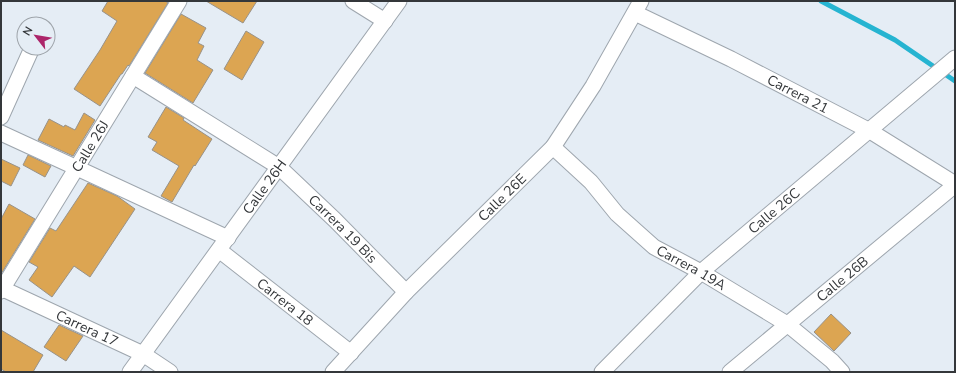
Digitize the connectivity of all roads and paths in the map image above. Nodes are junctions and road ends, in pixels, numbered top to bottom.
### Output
1 (179, 1) edge
2 (353, 1) edge
3 (399, 1) edge
4 (638, 7) edge
5 (385, 21) junction
6 (28, 56) edge
7 (955, 58) edge
8 (133, 76) junction
9 (1, 117) edge
10 (870, 131) junction
11 (1, 133) edge
12 (553, 147) junction
13 (279, 167) junction
14 (77, 168) junction
15 (955, 185) edge
16 (223, 244) junction
17 (701, 272) junction
18 (2, 289) edge
19 (406, 292) junction
20 (787, 324) junction
21 (351, 353) junction
22 (144, 354) junction
23 (130, 372) edge
24 (170, 372) edge
25 (333, 372) edge
26 (602, 372) edge
27 (730, 372) edge
28 (842, 372) edge

1 - 8 street, Calle 26J
2 - 5 street
3 - 5 street, Calle 26H
4 - 10 street, Carrera 21
4 - 12 street, Calle 26E
5 - 13 street, Calle 26H
6 - 9 street
7 - 10 street, Calle 26C
8 - 13 street, Carrera 19 Bis
8 - 14 street, Calle 26J
10 - 15 street, Carrera 21
10 - 17 street, Calle 26C
11 - 14 street, Carrera 18
12 - 17 street, Carrera 19A
12 - 19 street, Calle 26E
13 - 16 street, Calle 26H
13 - 19 street, Carrera 19 Bis
14 - 16 street, Carrera 18
14 - 18 street, Calle 26J
15 - 20 street, Calle 26B
16 - 21 street, Carrera 18
16 - 22 street, Calle 26H
17 - 20 street, Carrera 19A
17 - 26 street, Calle 26C
18 - 22 street, Carrera 17
19 - 21 street, Calle 26E
20 - 27 street, Calle 26B
20 - 28 street, Carrera 19A
21 - 25 street, Calle 26E
22 - 23 street, Calle 26H
22 - 24 street, Carrera 17

